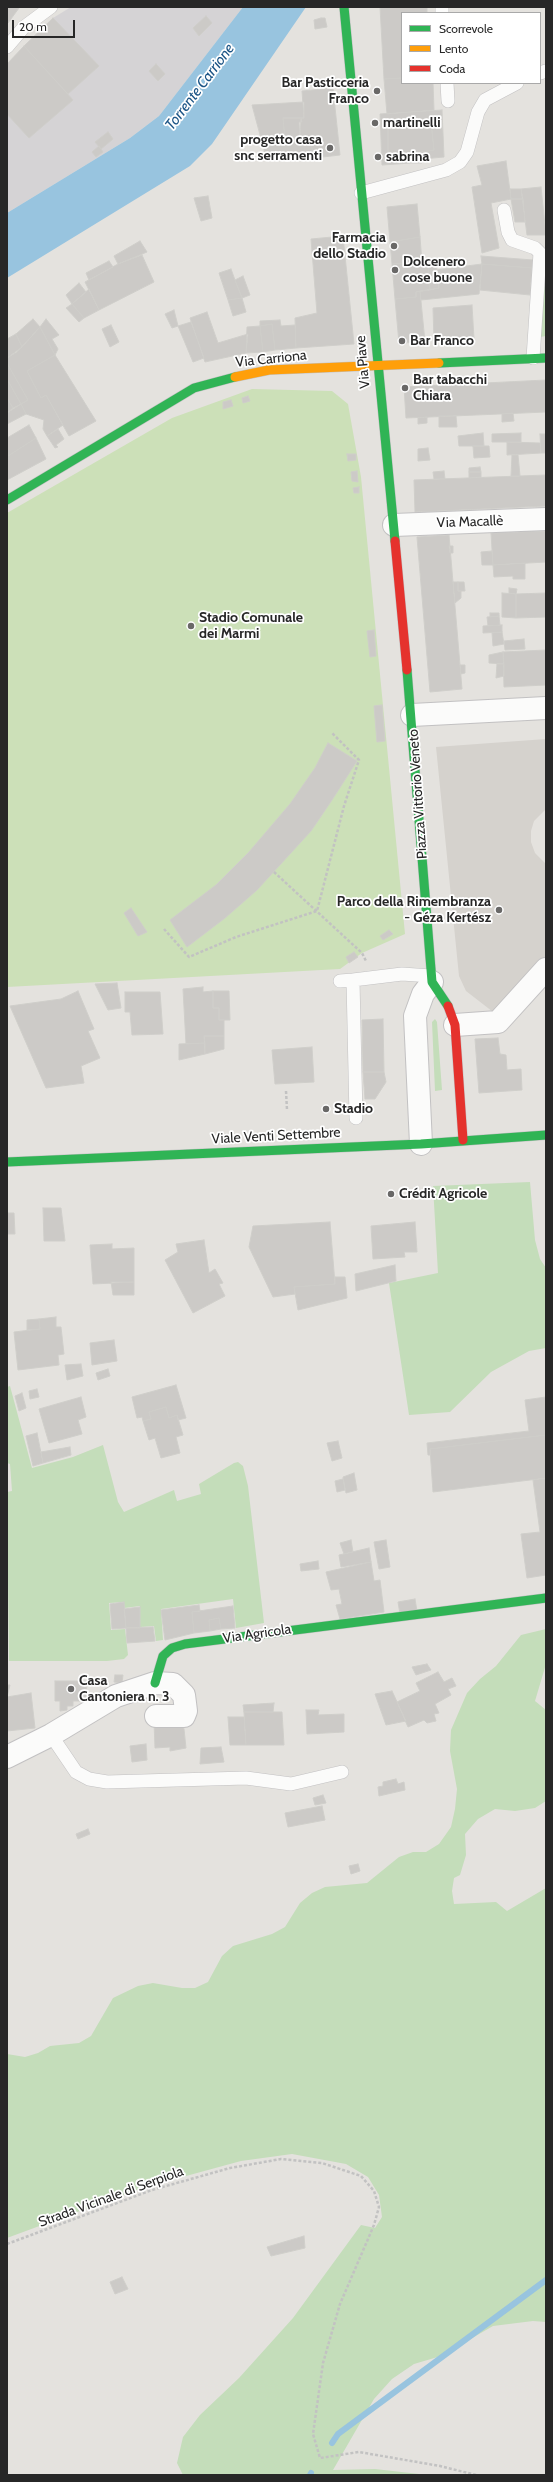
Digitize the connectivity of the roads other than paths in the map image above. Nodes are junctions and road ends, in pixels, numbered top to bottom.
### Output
1 (51, 7) edge
2 (344, 7) edge
3 (7, 47) edge
4 (447, 84) edge
5 (515, 84) edge
6 (448, 101) dead end
7 (361, 193) junction
8 (504, 210) dead end
9 (539, 358) edge
10 (377, 365) junction
11 (7, 500) edge
12 (546, 519) edge
13 (394, 525) junction
14 (546, 708) edge
15 (412, 715) junction
16 (546, 969) edge
17 (431, 979) junction
18 (455, 1025) junction
19 (356, 1118) dead end
20 (546, 1135) edge
21 (464, 1140) junction
22 (421, 1144) junction
23 (7, 1162) edge
24 (546, 1598) edge
25 (155, 1683) junction
26 (156, 1716) dead end
27 (51, 1735) junction
28 (7, 1757) edge
29 (342, 1772) dead end

1 - 3 lane
2 - 7 street, Via Piave
4 - 6 lane
5 - 7 lane
7 - 10 street, Via Piave
8 - 9 lane
9 - 10 street, Via Carriona
10 - 11 street, Via Carriona
10 - 13 street, Via Piave
12 - 13 street, Via Macallè
13 - 15 street, Via Piave
14 - 15 street, Piazza Vittorio Veneto
15 - 17 street, Piazza Vittorio Veneto
16 - 18 street
17 - 18 street
17 - 19 lane
17 - 22 street
18 - 21 street
20 - 21 street, Viale Venti Settembre
21 - 22 street, Viale Venti Settembre
22 - 23 street, Viale Venti Settembre
24 - 25 street, Via Agricola
25 - 26 street
25 - 27 street
27 - 28 street
27 - 29 lane

